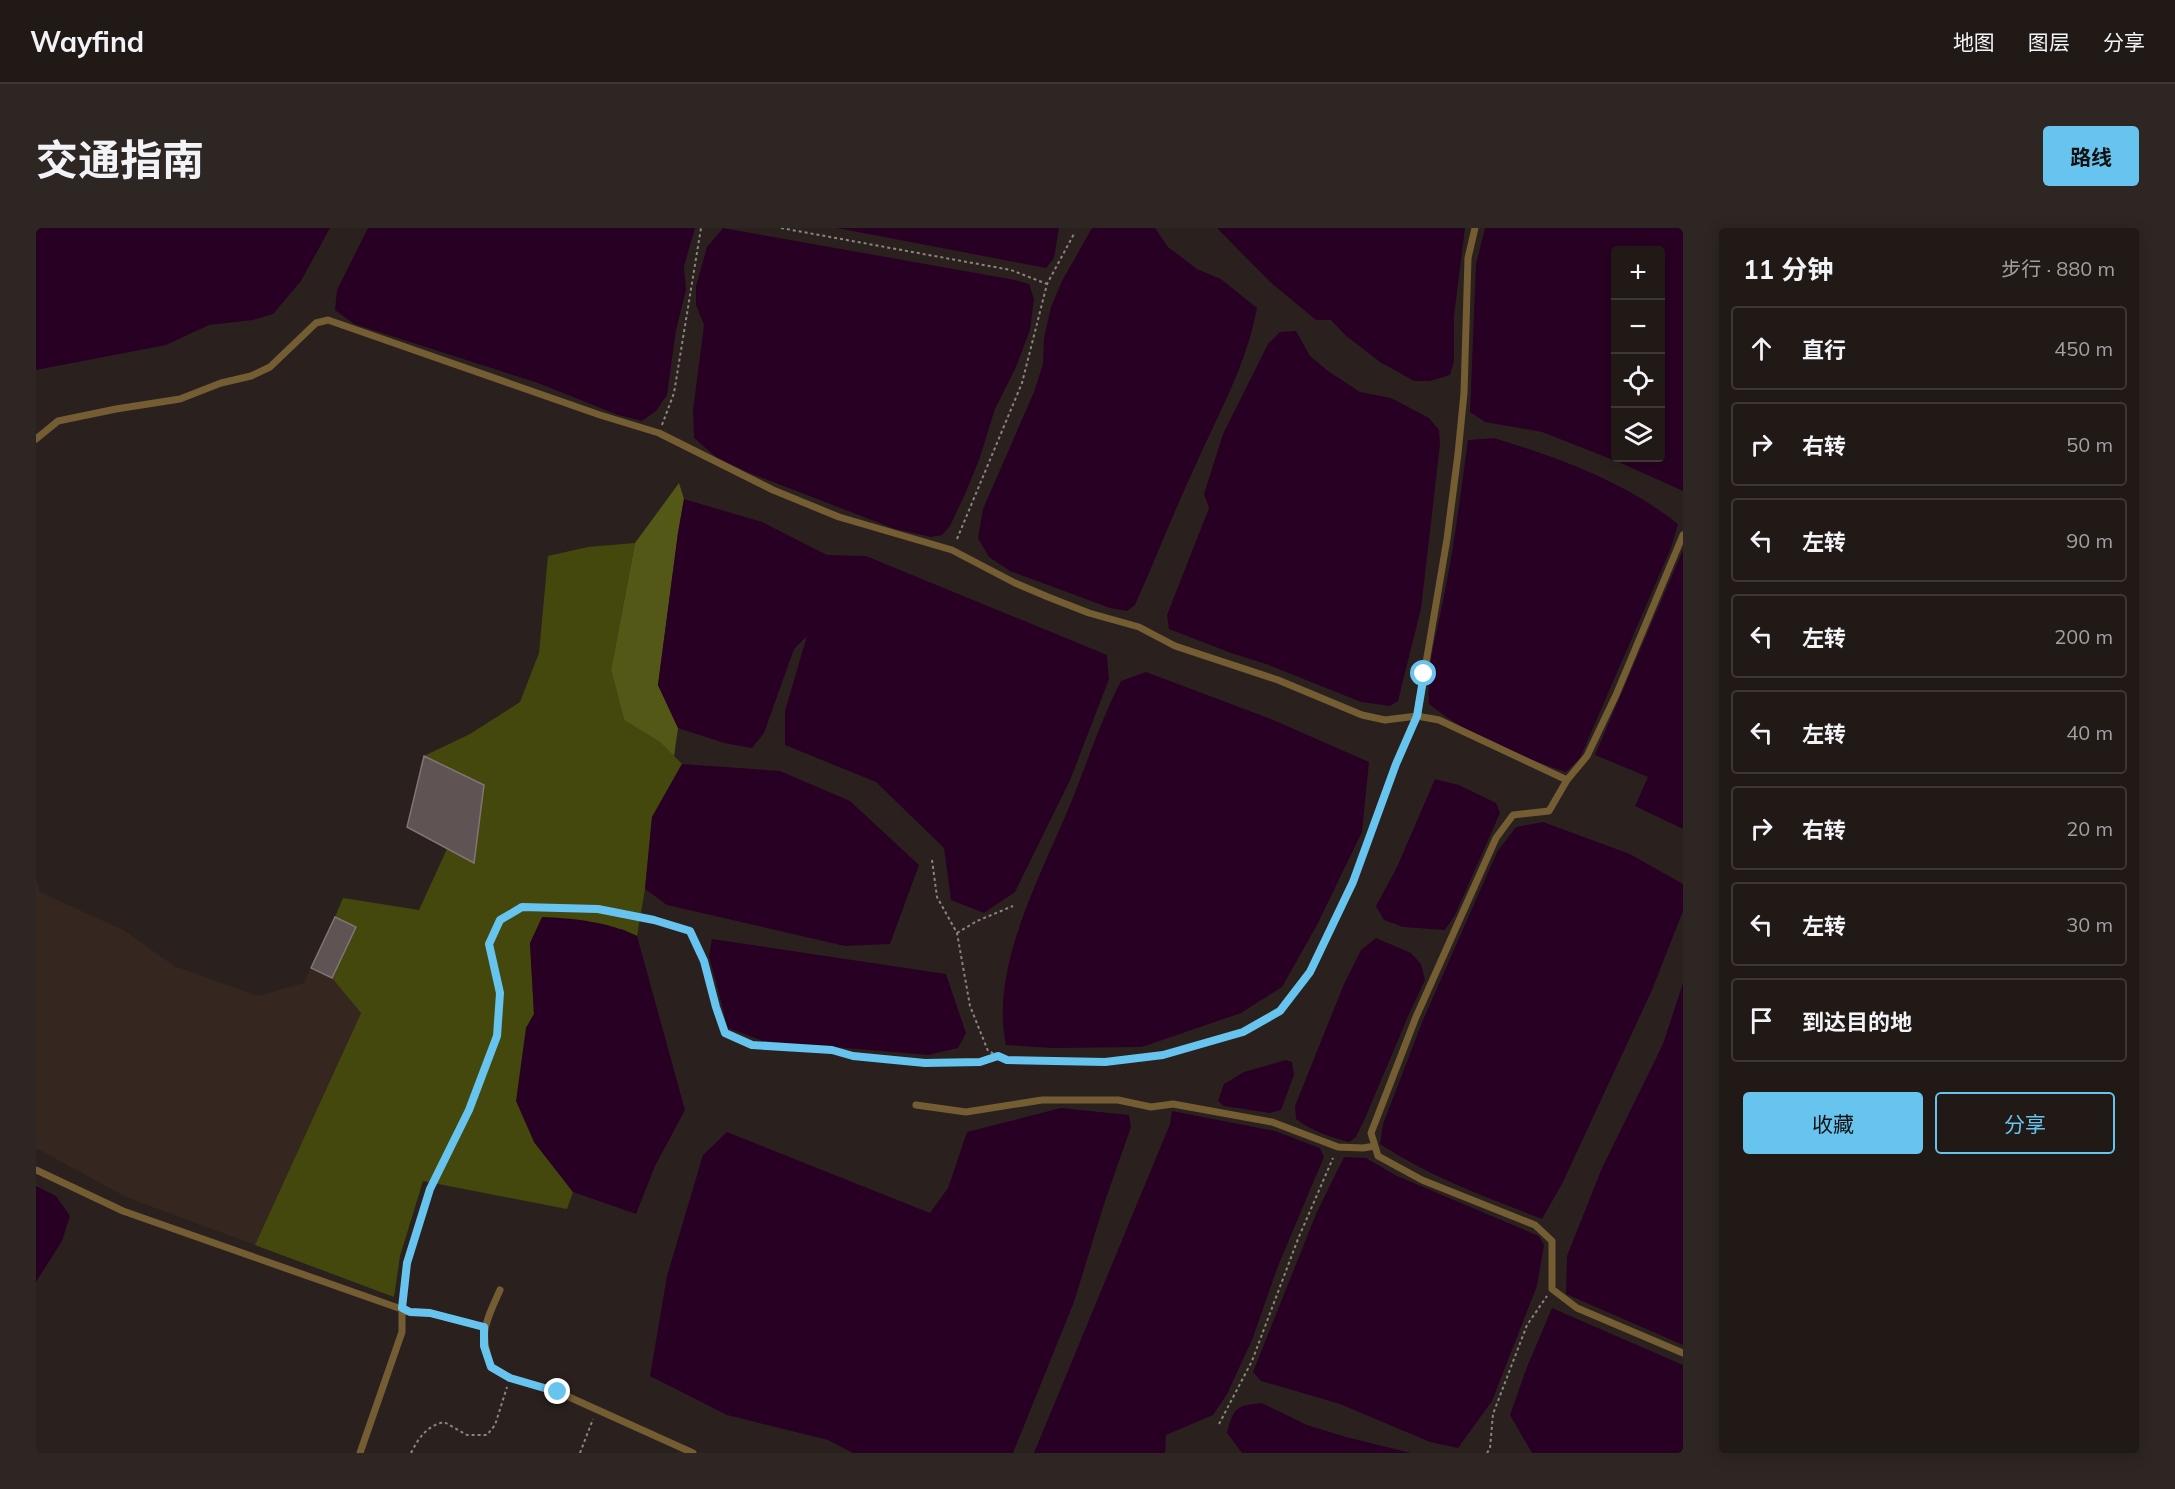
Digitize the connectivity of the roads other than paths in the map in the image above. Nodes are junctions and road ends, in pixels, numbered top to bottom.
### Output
1 (1475, 228) edge
2 (36, 439) edge
3 (1683, 535) edge
4 (1417, 716) junction
5 (1567, 780) junction
6 (916, 1104) dead end
7 (1375, 1146) junction
8 (36, 1170) edge
9 (500, 1290) dead end
10 (402, 1308) junction
11 (484, 1327) junction
12 (1683, 1353) edge
13 (360, 1453) edge
14 (693, 1453) edge

1 - 4 lane
2 - 4 lane
3 - 5 lane
4 - 5 lane
5 - 7 lane
6 - 7 lane
7 - 12 lane
8 - 10 lane
9 - 11 lane
10 - 11 lane
10 - 13 lane
11 - 14 lane

